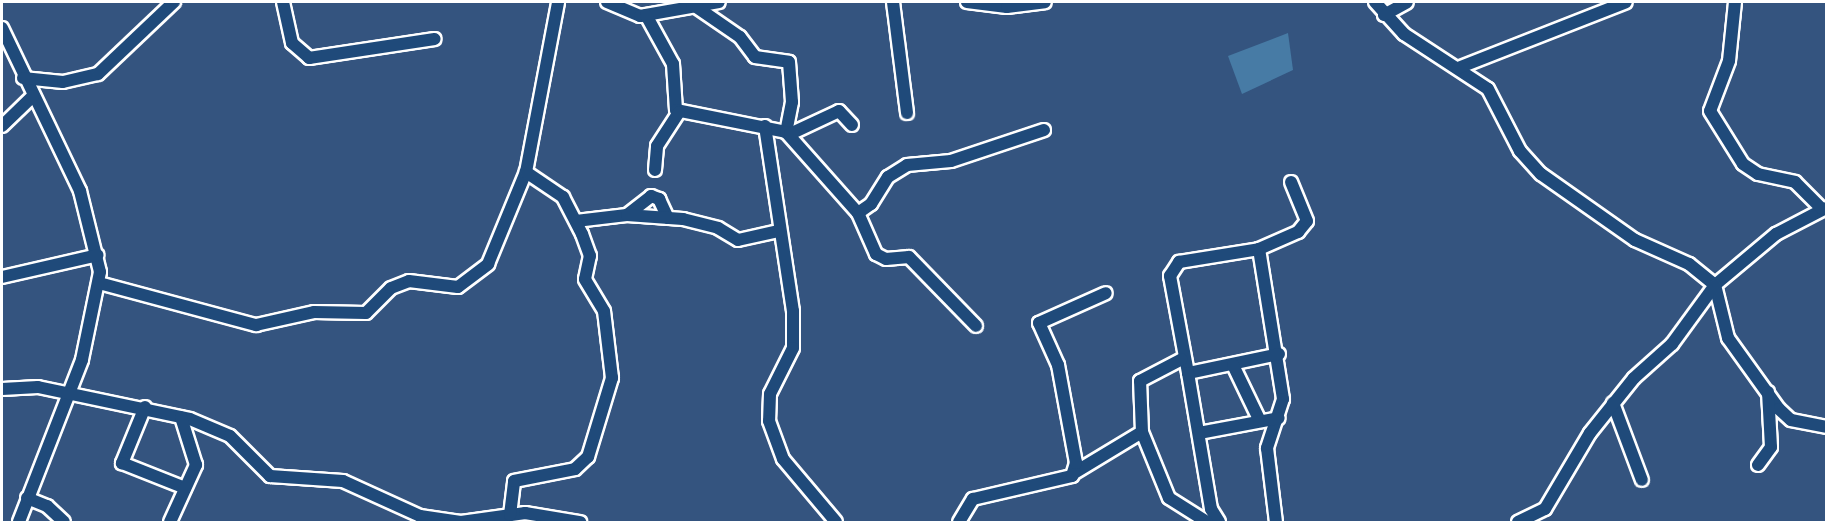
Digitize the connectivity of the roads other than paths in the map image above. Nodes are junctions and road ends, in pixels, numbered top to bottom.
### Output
1 (174, 2) edge
2 (283, 2) edge
3 (558, 2) edge
4 (607, 2) edge
5 (719, 2) edge
6 (893, 2) edge
7 (967, 2) edge
8 (1045, 2) edge
9 (1375, 2) edge
10 (1407, 2) edge
11 (1626, 2) edge
12 (1735, 2) edge
13 (692, 4) junction
14 (646, 15) junction
15 (1384, 15) junction
16 (2, 28) edge
17 (435, 39) dead end
18 (1458, 68) junction
19 (23, 78) junction
20 (33, 96) junction
21 (679, 112) junction
22 (907, 113) dead end
23 (852, 125) dead end
24 (2, 126) edge
25 (765, 126) junction
26 (1044, 130) dead end
27 (788, 133) junction
28 (655, 170) dead end
29 (526, 172) junction
30 (1291, 182) dead end
31 (1824, 209) edge
32 (858, 213) junction
33 (627, 215) junction
34 (668, 218) junction
35 (576, 221) junction
36 (779, 231) junction
37 (1259, 249) junction
38 (98, 255) junction
39 (2, 277) edge
40 (99, 283) junction
41 (1715, 285) junction
42 (1106, 293) dead end
43 (976, 326) dead end
44 (1279, 354) junction
45 (1182, 359) junction
46 (1233, 366) junction
47 (1188, 373) junction
48 (2, 389) edge
49 (1768, 391) junction
50 (69, 393) junction
51 (1613, 403) junction
52 (145, 407) junction
53 (181, 417) junction
54 (1279, 418) junction
55 (1259, 419) junction
56 (1827, 427) edge
57 (1142, 432) junction
58 (1199, 433) junction
59 (1758, 465) dead end
60 (1074, 473) junction
61 (1642, 480) dead end
62 (185, 488) junction
63 (27, 498) junction
64 (510, 515) junction
65 (19, 522) edge
66 (64, 522) edge
67 (170, 522) edge
68 (580, 522) edge
69 (836, 522) edge
70 (959, 522) edge
71 (1207, 522) edge
72 (1219, 522) edge
73 (1276, 522) edge
74 (1518, 522) edge

1 - 19 street
2 - 17 street
3 - 29 street
4 - 14 street
5 - 13 street
6 - 22 street
7 - 8 street
9 - 15 street
10 - 15 street
11 - 18 street
12 - 31 street
13 - 14 street
13 - 27 street
14 - 21 street
15 - 18 street
16 - 19 street
18 - 41 street
19 - 20 street
20 - 24 street
20 - 38 street
21 - 25 street
21 - 28 street
23 - 27 street
25 - 27 street
25 - 36 street
26 - 32 street
27 - 32 street
29 - 35 street
29 - 40 street
30 - 37 street
31 - 41 street
32 - 43 street
33 - 34 street
33 - 34 street
33 - 35 street
34 - 36 street
35 - 64 street
36 - 69 street
37 - 44 street
37 - 45 street
38 - 39 street
38 - 40 street
40 - 50 street
41 - 49 street
41 - 51 street
42 - 60 street
44 - 46 street
44 - 54 street
45 - 47 street
45 - 57 street
46 - 47 street
46 - 55 street
47 - 58 street
48 - 50 street
49 - 56 street
49 - 59 street
50 - 52 street
50 - 63 street
51 - 61 street
51 - 74 street
52 - 53 street
52 - 62 street
53 - 62 street
53 - 64 street
54 - 55 street
54 - 73 street
55 - 58 street
57 - 60 street
57 - 71 street
58 - 72 street
60 - 70 street
62 - 67 street
63 - 65 street
63 - 66 street
64 - 68 street

